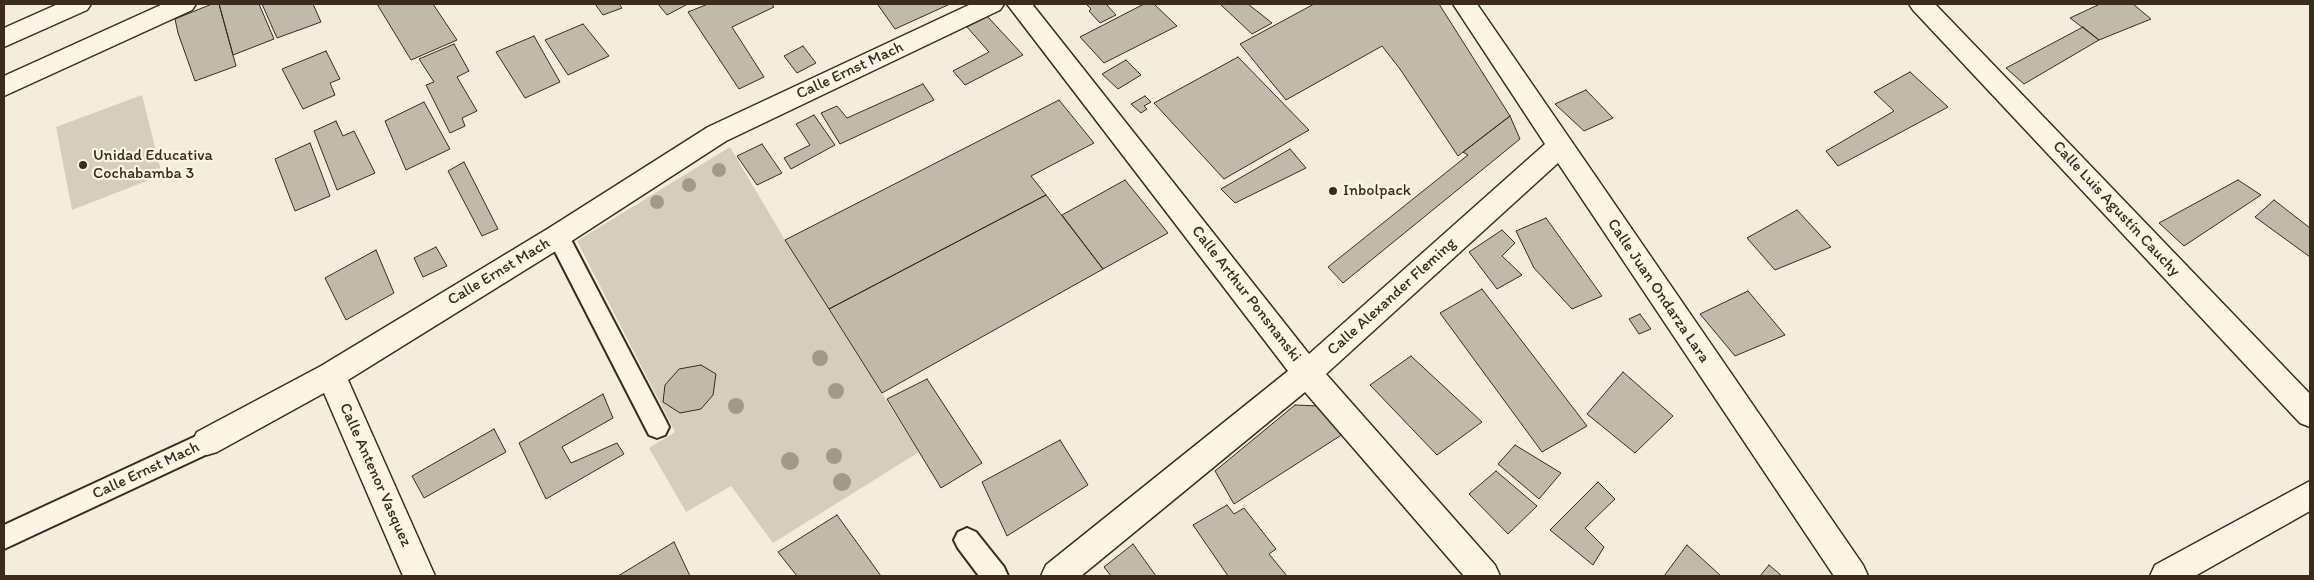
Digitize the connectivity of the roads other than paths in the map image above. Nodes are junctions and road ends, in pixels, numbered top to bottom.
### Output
1 (79, 4) edge
2 (184, 4) edge
3 (992, 4) edge
4 (1019, 4) edge
5 (1465, 4) edge
6 (1921, 4) edge
7 (4, 38) edge
8 (4, 87) edge
9 (1560, 146) junction
10 (558, 236) junction
11 (1307, 373) junction
12 (331, 374) junction
13 (2310, 414) edge
14 (657, 427) dead end
15 (208, 442) joint
16 (2310, 495) edge
17 (4, 537) edge
18 (967, 540) dead end
19 (419, 576) edge
20 (995, 576) edge
21 (1057, 576) edge
22 (1484, 576) edge
23 (1852, 576) edge
24 (2166, 576) edge

1 - 7 street
2 - 8 street
3 - 10 street, Calle Ernst Mach
4 - 11 street, Calle Arthur Ponsnanski
5 - 9 street, Calle Juan Ondarza Lara
6 - 13 street, Calle Luis Agustín Cauchy
9 - 11 street, Calle Alexander Fleming
9 - 23 street, Calle Juan Ondarza Lara
10 - 12 street, Calle Ernst Mach
10 - 14 lane
11 - 21 street, Calle Alexander Fleming
11 - 22 street, Calle Arthur Ponsnanski
12 - 15 street, Calle Ernst Mach
12 - 19 street, Calle Antenor Vasquez
15 - 17 lane, Calle Ernst Mach
16 - 24 street
18 - 20 lane

